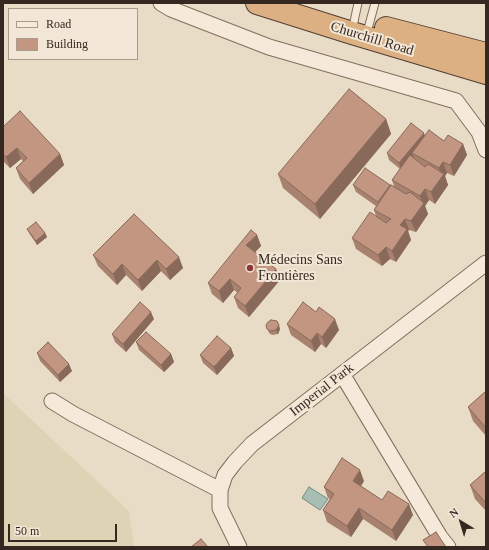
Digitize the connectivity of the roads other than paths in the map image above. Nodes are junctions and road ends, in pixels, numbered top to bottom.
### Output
1 (161, 3) edge
2 (258, 3) edge
3 (302, 3) edge
4 (375, 3) edge
5 (360, 23) edge
6 (486, 54) edge
7 (486, 72) edge
8 (486, 150) edge
9 (486, 263) edge
10 (342, 374) junction
11 (52, 401) dead end
12 (220, 490) junction
13 (239, 547) edge
14 (448, 547) edge

1 - 8 street
2 - 5 highway, Churchill Road
3 - 5 highway, Churchill Road
4 - 5 lane
5 - 6 highway, Churchill Road
5 - 7 highway, Churchill Road
9 - 10 street, Imperial Park
10 - 12 street, Imperial Park
10 - 14 street
11 - 12 street
12 - 13 street, Imperial Park

